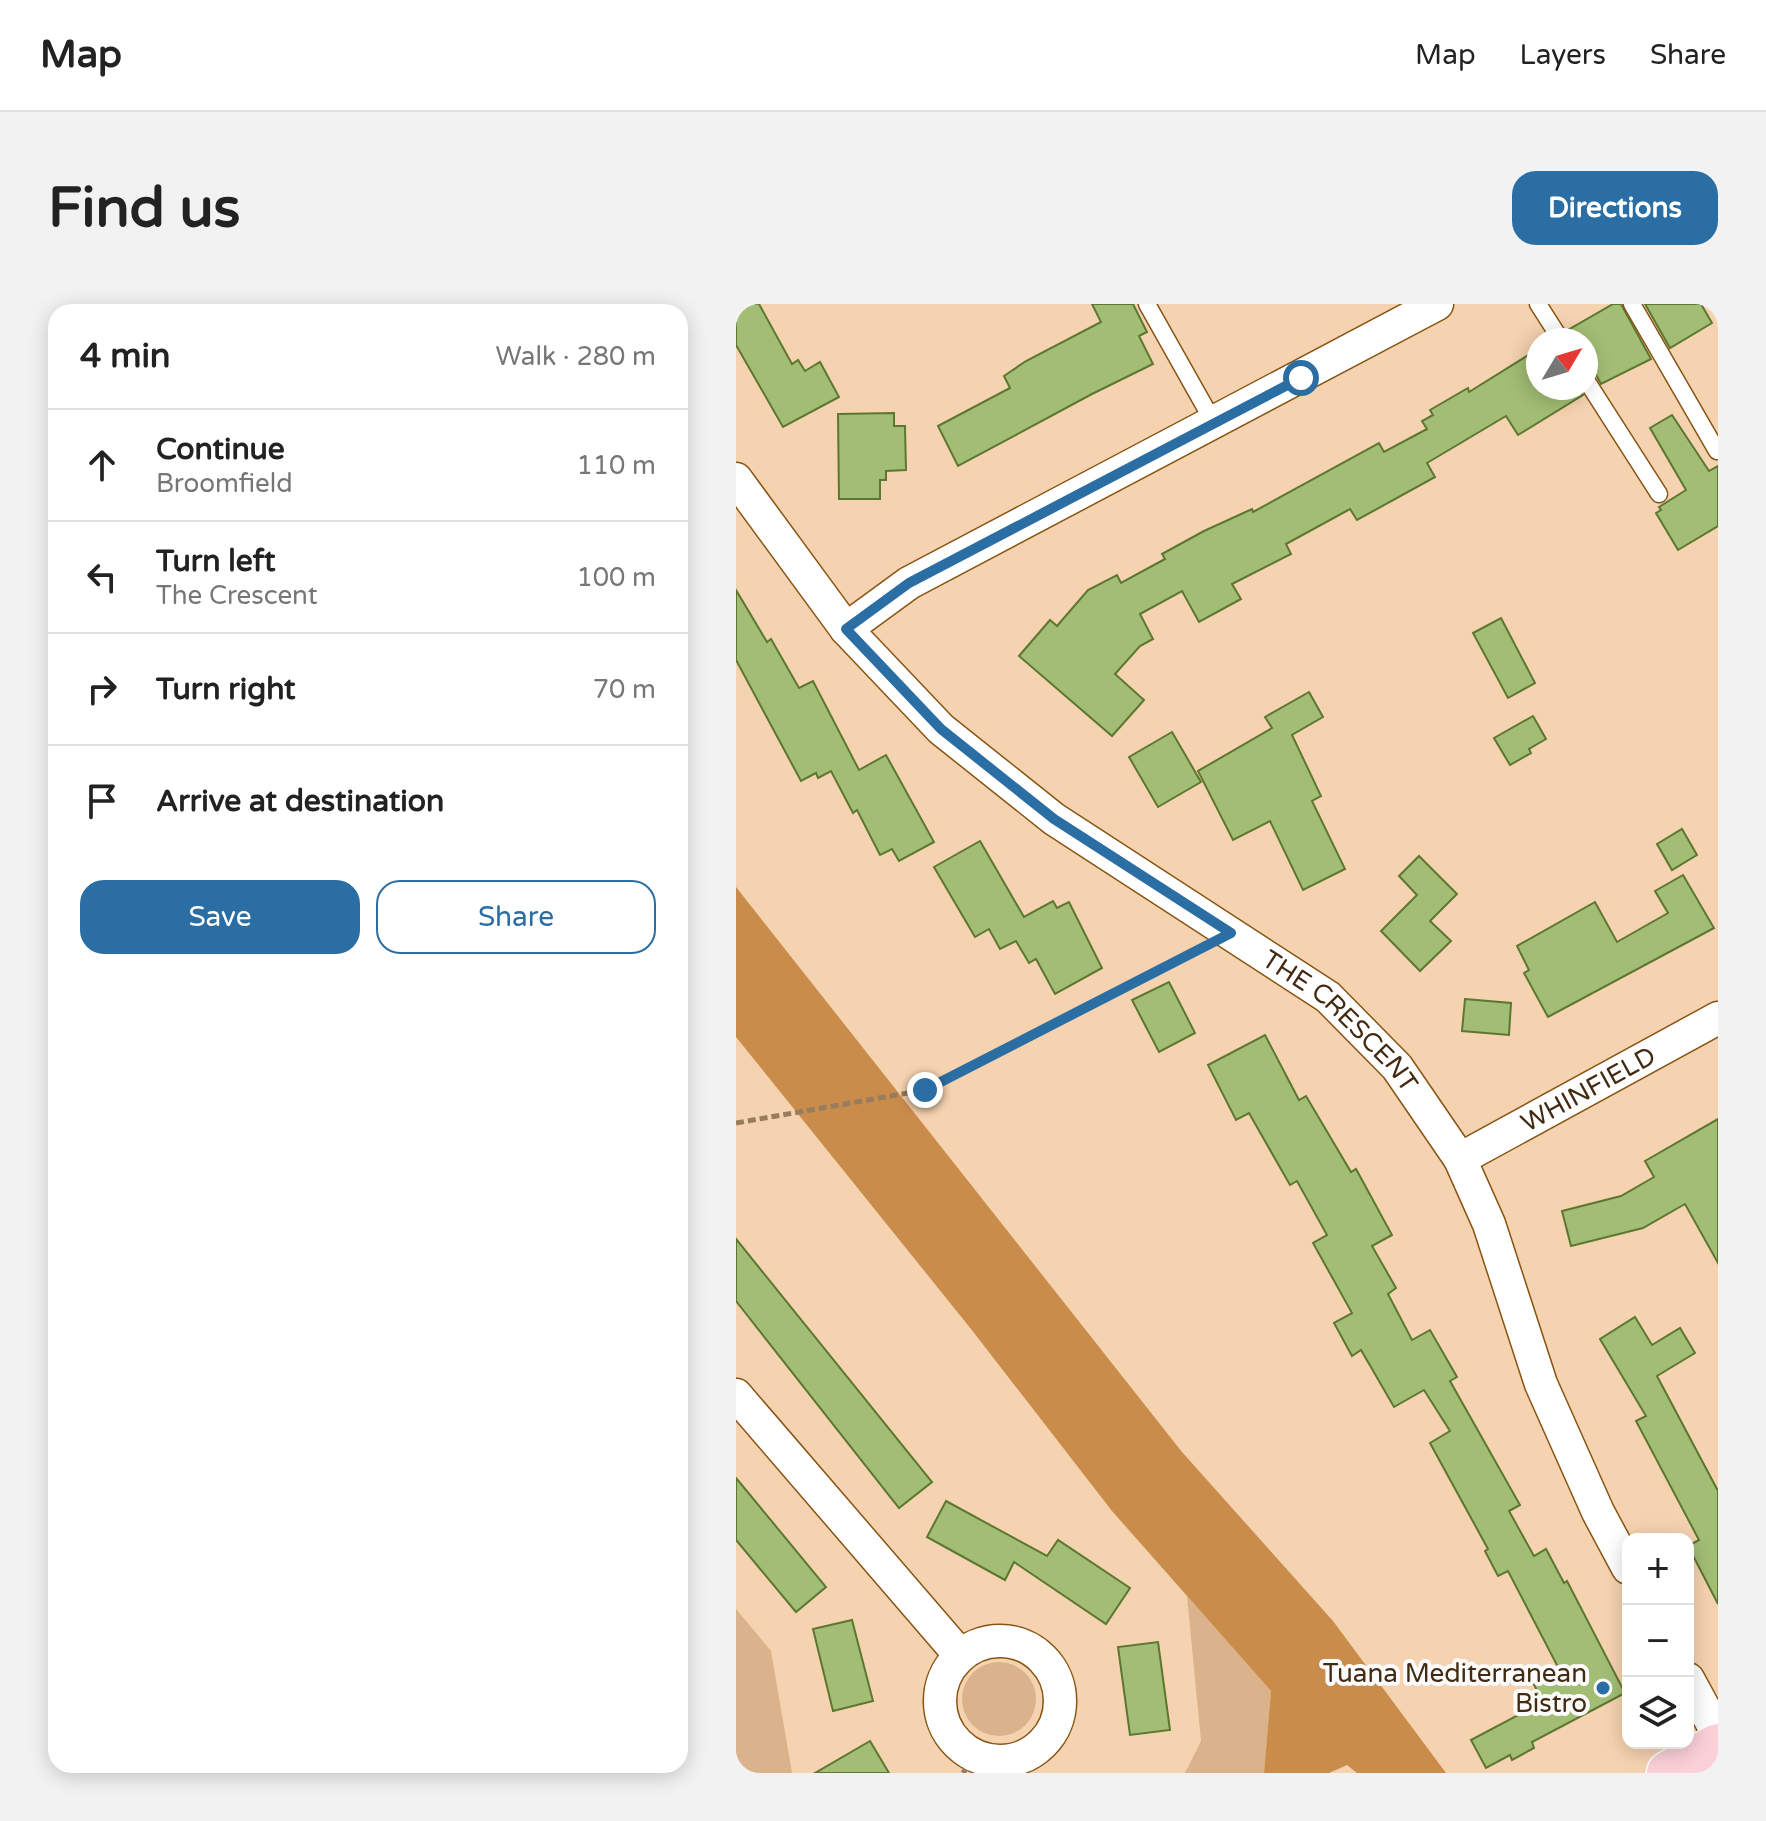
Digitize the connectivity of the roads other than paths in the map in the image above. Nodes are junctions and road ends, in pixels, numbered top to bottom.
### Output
1 (1147, 304) edge
2 (1437, 304) edge
3 (1538, 304) edge
4 (1632, 304) edge
5 (1553, 328) edge
6 (1598, 399) edge
7 (1214, 423) junction
8 (1717, 451) edge
9 (736, 479) edge
10 (1659, 494) dead end
11 (846, 629) junction
12 (1718, 1018) edge
13 (1460, 1159) junction
14 (736, 1395) edge
15 (1622, 1557) edge
16 (960, 1655) junction
17 (1694, 1690) edge
18 (1718, 1734) edge
19 (1718, 1746) edge
20 (968, 1765) edge
21 (1669, 1773) edge

1 - 7 lane
2 - 7 street
3 - 5 lane
4 - 8 lane
6 - 10 lane
7 - 11 street
9 - 11 street, THE CRESCENT
11 - 13 street, THE CRESCENT
12 - 13 street, WHINFIELD
13 - 15 street, THE CRESCENT
14 - 16 street
16 - 20 street
16 - 20 street
17 - 18 street
19 - 21 highway

